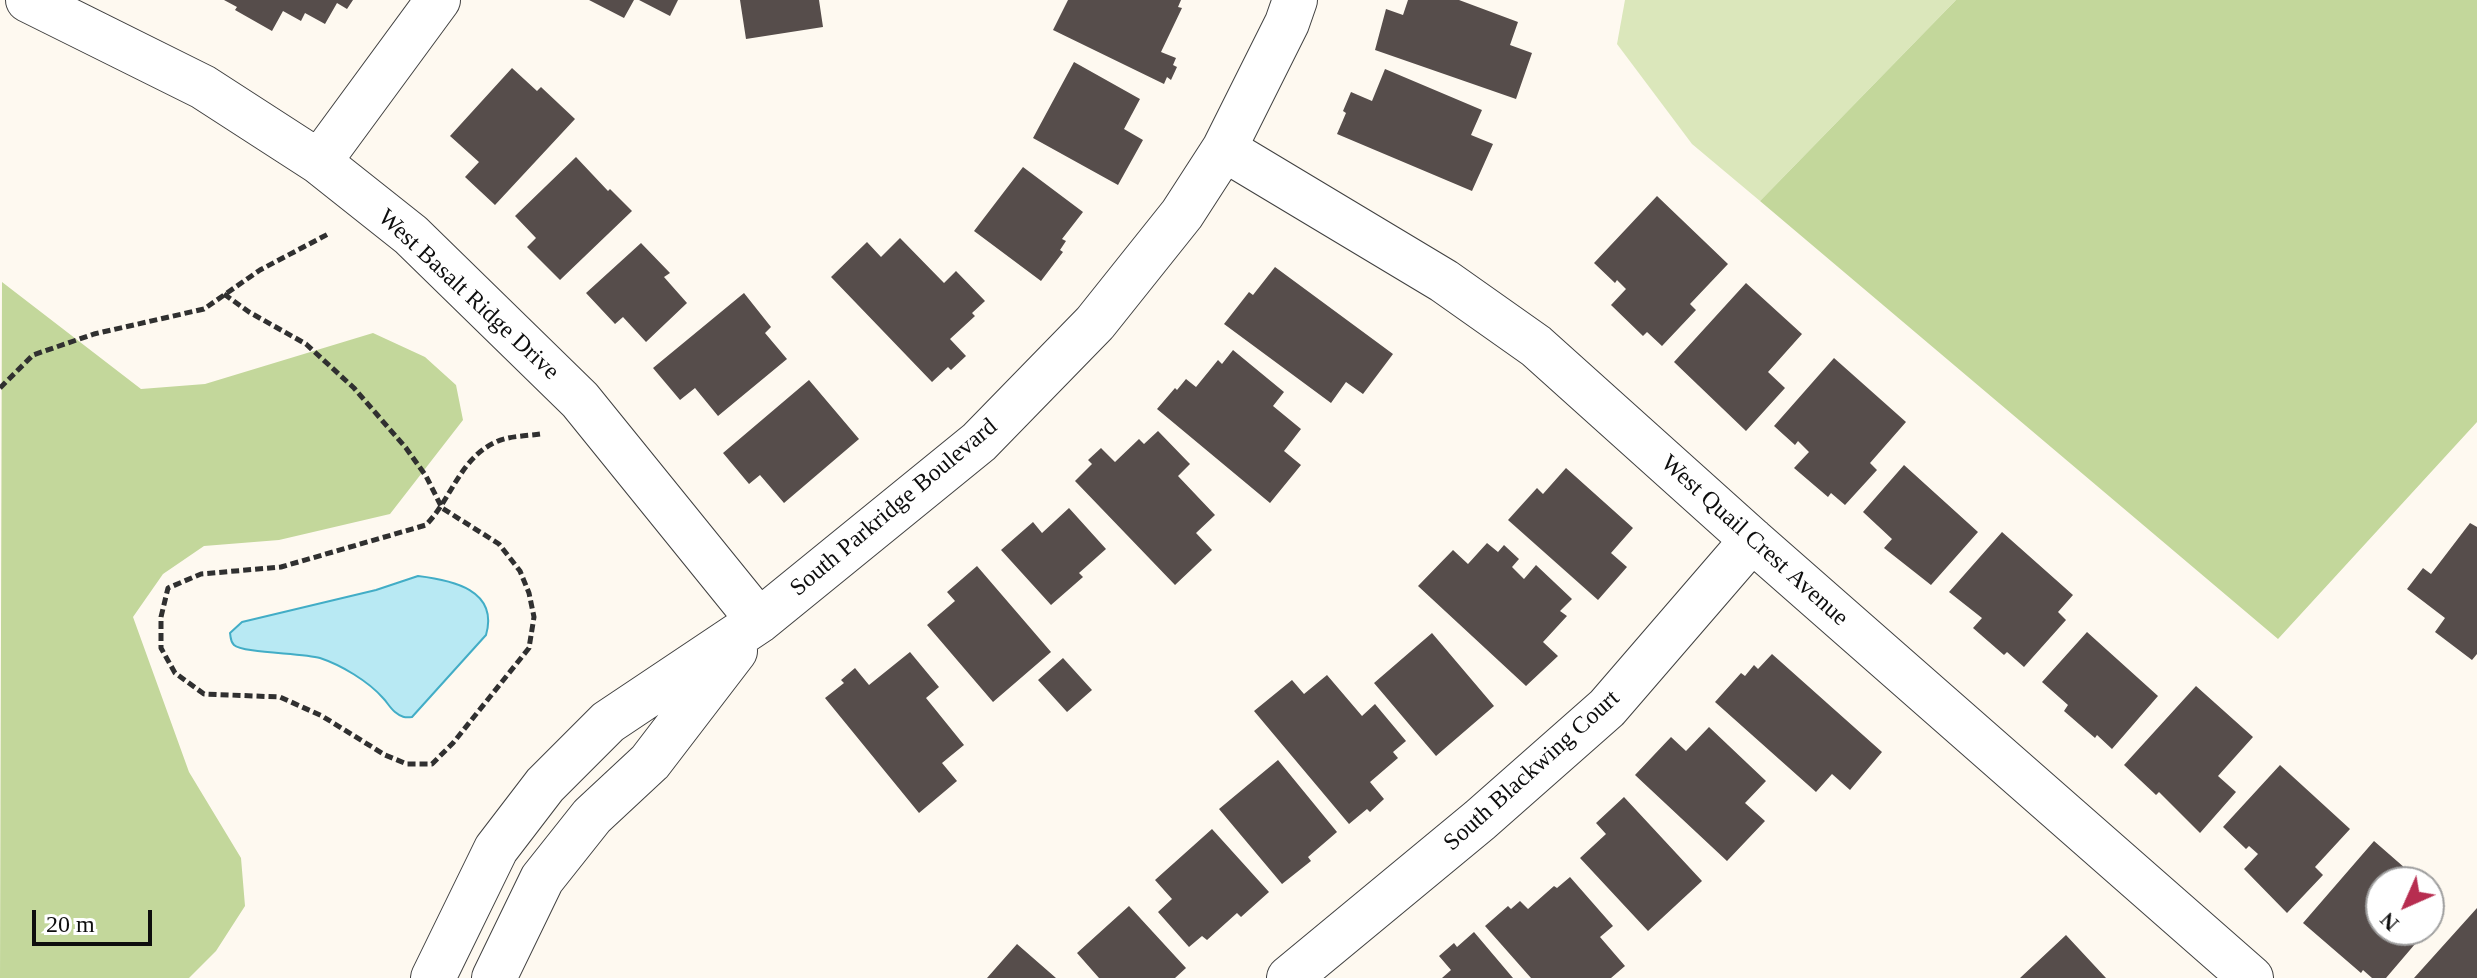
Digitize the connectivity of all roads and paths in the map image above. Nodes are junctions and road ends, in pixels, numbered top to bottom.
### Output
1 (28, 0) edge
2 (438, 0) edge
3 (1295, 0) edge
4 (1224, 149) junction
5 (319, 162) junction
6 (330, 233) dead end
7 (224, 294) junction
8 (0, 388) edge
9 (540, 434) dead end
10 (442, 508) junction
11 (1752, 540) junction
12 (759, 621) junction
13 (2243, 975) edge
14 (433, 978) edge
15 (494, 978) edge
16 (1289, 978) edge

1 - 5 street, West Basalt Ridge Drive
2 - 5 street
3 - 4 street, South Parkridge Boulevard
4 - 11 street, West Quail Crest Avenue
4 - 12 street, South Parkridge Boulevard
5 - 12 street, West Basalt Ridge Drive
6 - 7 path
7 - 8 path
7 - 10 path
9 - 10 path
10 - 10 path
11 - 13 street, West Quail Crest Avenue
11 - 16 street, South Blackwing Court
12 - 14 street, South Parkridge Boulevard
12 - 15 street, South Parkridge Boulevard

